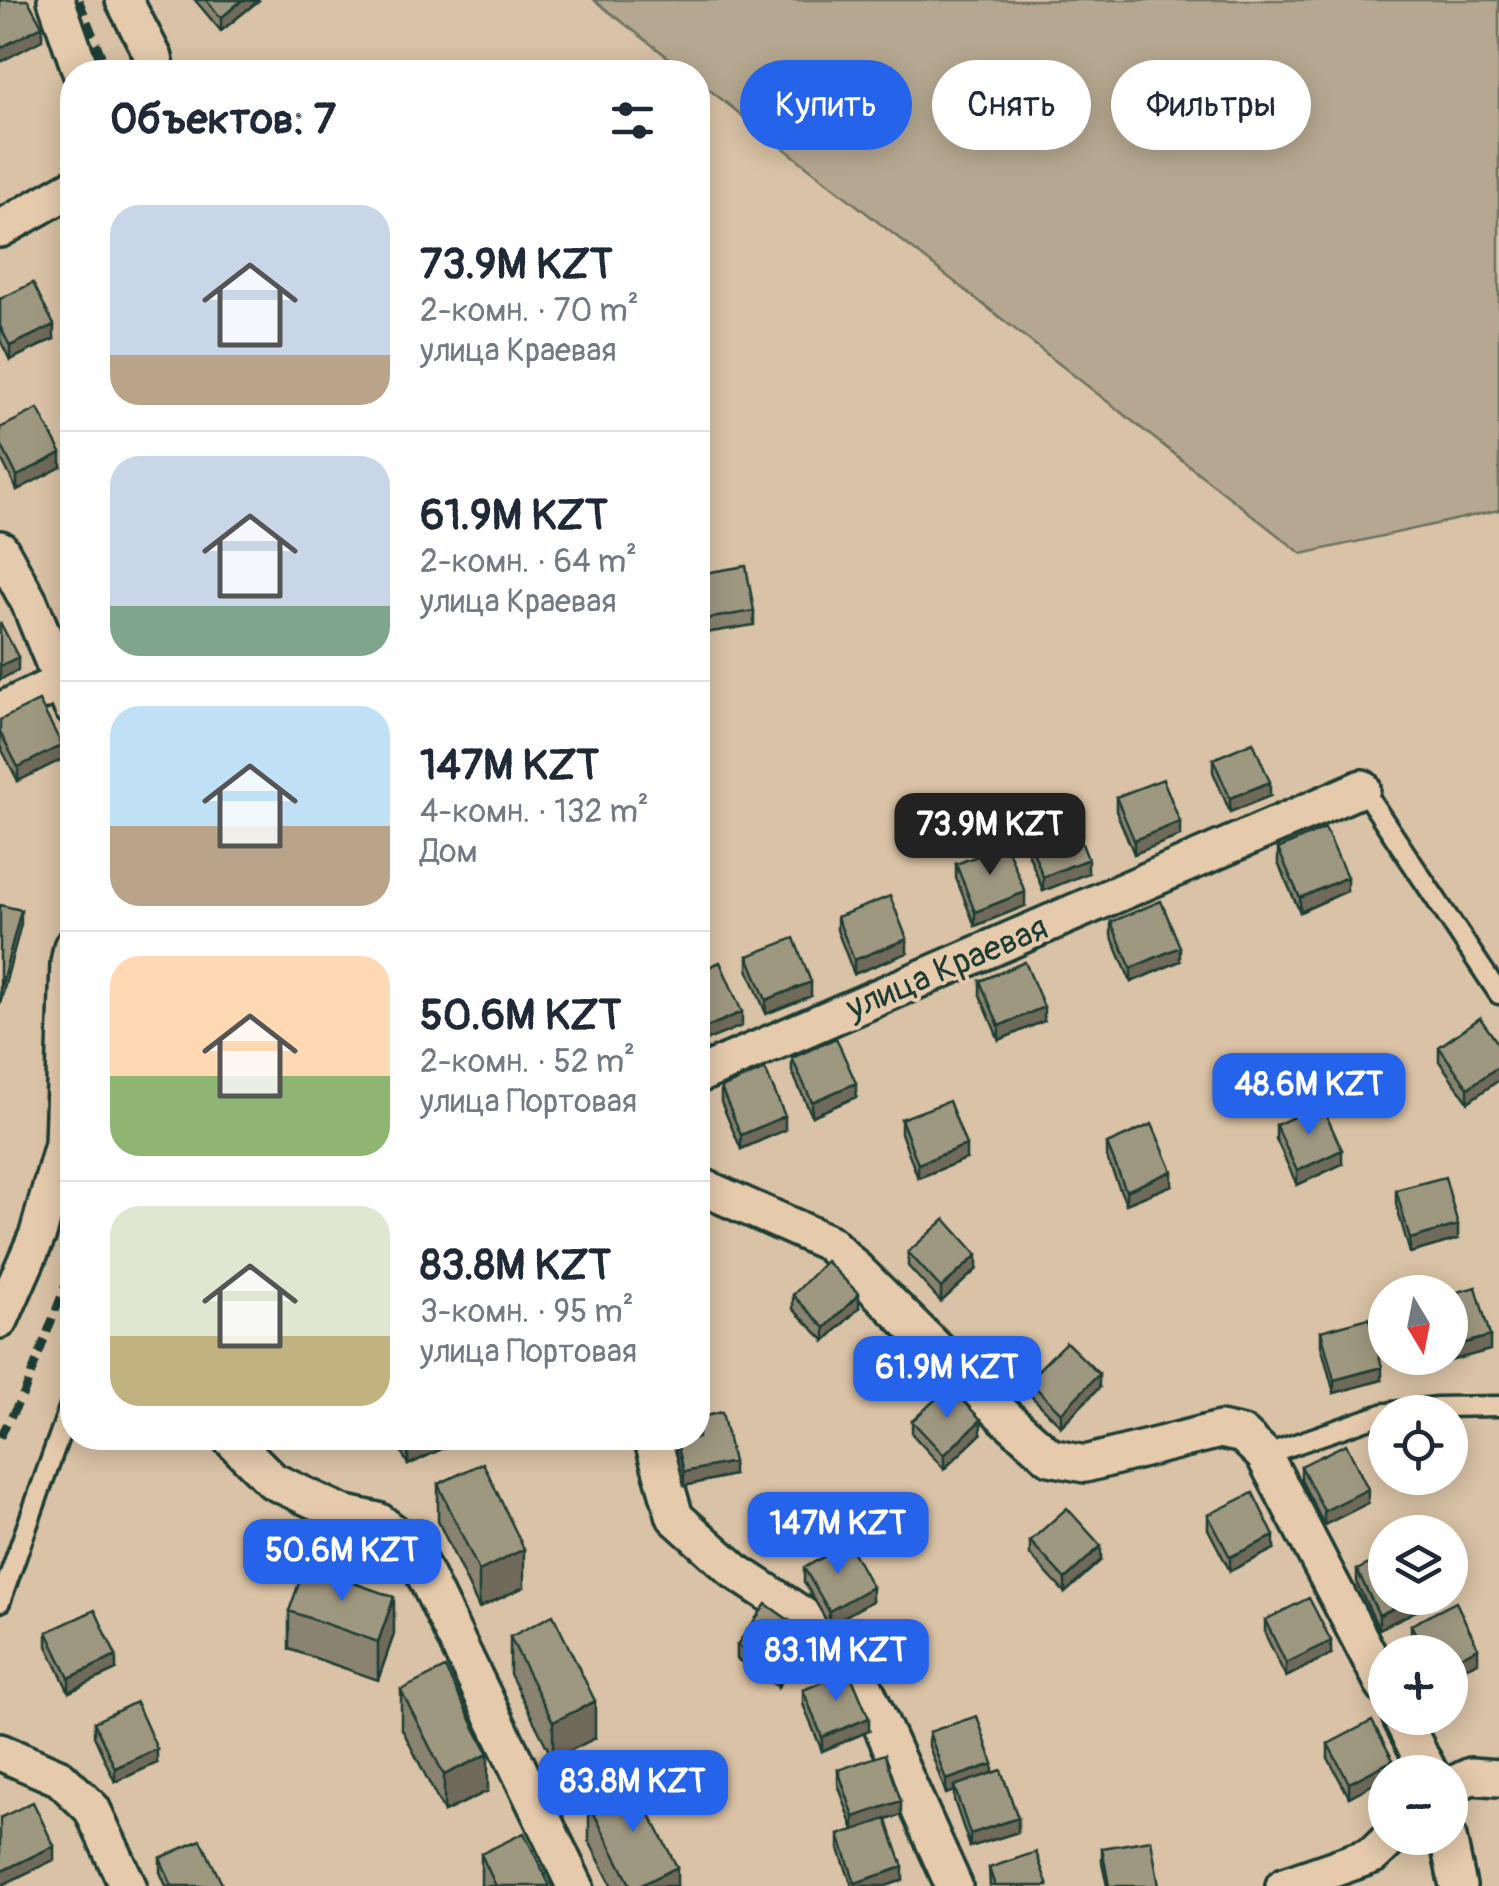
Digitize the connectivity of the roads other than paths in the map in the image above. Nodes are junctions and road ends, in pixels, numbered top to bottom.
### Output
1 (56, 0) edge
2 (124, 0) edge
3 (77, 60) edge
4 (154, 60) edge
5 (60, 195) edge
6 (0, 229) edge
7 (0, 549) edge
8 (60, 675) edge
9 (60, 696) edge
10 (0, 712) edge
11 (1362, 788) joint
12 (1499, 994) edge
13 (710, 1071) edge
14 (60, 1155) edge
15 (710, 1190) edge
16 (0, 1320) edge
17 (1468, 1406) edge
18 (1499, 1406) edge
19 (1368, 1420) edge
20 (60, 1434) edge
21 (242, 1450) edge
22 (655, 1450) edge
23 (1264, 1455) junction
24 (0, 1602) edge
25 (1368, 1654) edge
26 (0, 1752) edge
27 (1468, 1777) edge
28 (1499, 1778) edge
29 (1373, 1855) edge
30 (1452, 1855) edge
31 (128, 1886) edge
32 (575, 1886) edge
33 (954, 1886) edge
34 (1284, 1886) edge
35 (1458, 1886) edge

1 - 3 street
2 - 4 street
5 - 6 street
7 - 8 street
9 - 10 street
11 - 12 lane
11 - 13 street, улица Краевая
14 - 16 street
15 - 23 street
17 - 18 lane
19 - 23 lane
20 - 24 lane
21 - 32 street
22 - 33 street
23 - 25 street
26 - 31 street
27 - 28 street
29 - 34 street
30 - 35 street

